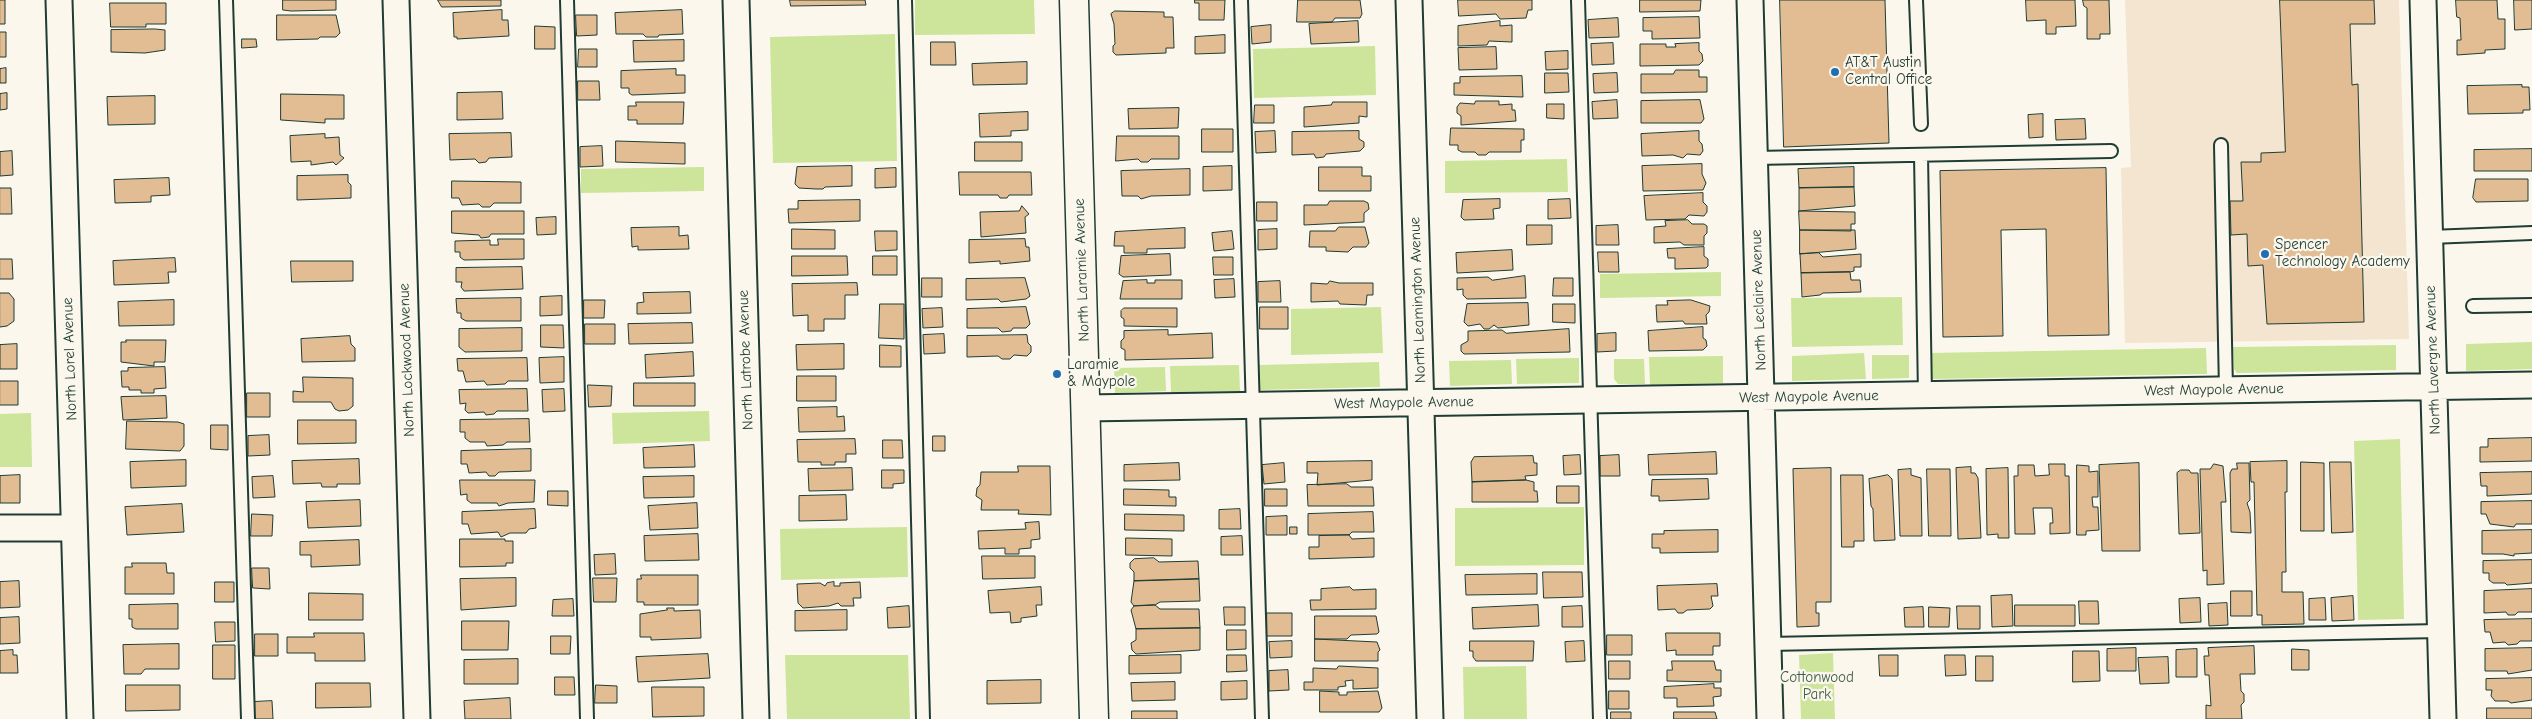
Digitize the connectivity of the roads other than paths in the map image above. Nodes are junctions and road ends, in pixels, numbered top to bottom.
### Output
1 (59, 0) edge
2 (226, 0) edge
3 (396, 0) edge
4 (567, 0) edge
5 (736, 0) edge
6 (905, 0) edge
7 (1074, 0) edge
8 (1241, 0) edge
9 (1408, 0) edge
10 (1578, 0) edge
11 (1750, 0) edge
12 (1916, 0) edge
13 (2423, 0) edge
14 (1921, 124) dead end
15 (2221, 145) dead end
16 (2112, 151) dead end
17 (1921, 155) junction
18 (1755, 158) junction
19 (2532, 233) edge
20 (2430, 237) junction
21 (2532, 305) edge
22 (2473, 306) dead end
23 (2532, 385) edge
24 (2434, 387) junction
25 (2226, 390) junction
26 (1925, 395) junction
27 (1762, 398) junction
28 (1591, 400) junction
29 (1421, 403) junction
30 (1252, 406) junction
31 (1085, 408) junction
32 (0, 528) edge
33 (74, 528) junction
34 (2440, 631) junction
35 (1768, 644) junction
36 (80, 719) edge
37 (248, 719) edge
38 (418, 719) edge
39 (587, 719) edge
40 (756, 719) edge
41 (923, 719) edge
42 (1094, 719) edge
43 (1262, 719) edge
44 (1430, 719) edge
45 (1600, 719) edge
46 (1770, 719) edge
47 (2443, 719) edge

1 - 33 street, North Lorel Avenue
2 - 37 lane
3 - 38 street, North Lockwood Avenue
4 - 39 lane
5 - 40 street, North Latrobe Avenue
6 - 41 lane
7 - 31 street, North Laramie Avenue
8 - 30 lane
9 - 29 street, North Leamington Avenue
10 - 28 lane
11 - 18 street, North Leclaire Avenue
12 - 14 lane
13 - 20 street, North Lavergne Avenue
15 - 25 lane
16 - 17 lane
17 - 18 lane
17 - 26 lane
18 - 27 street, North Leclaire Avenue
19 - 20 lane
20 - 24 street, North Lavergne Avenue
21 - 22 lane
23 - 24 street, West Maypole Avenue
24 - 25 street, West Maypole Avenue
24 - 34 street, North Lavergne Avenue
25 - 26 street, West Maypole Avenue
26 - 27 street, West Maypole Avenue
27 - 28 street, West Maypole Avenue
27 - 35 street, North Leclaire Avenue
28 - 29 street, West Maypole Avenue
28 - 45 lane
29 - 30 street, West Maypole Avenue
29 - 44 street, North Leamington Avenue
30 - 31 street, West Maypole Avenue
30 - 43 lane
31 - 42 street, North Laramie Avenue
32 - 33 street
33 - 36 street, North Lorel Avenue
34 - 35 lane
34 - 47 street, North Lavergne Avenue
35 - 46 street, North Leclaire Avenue

